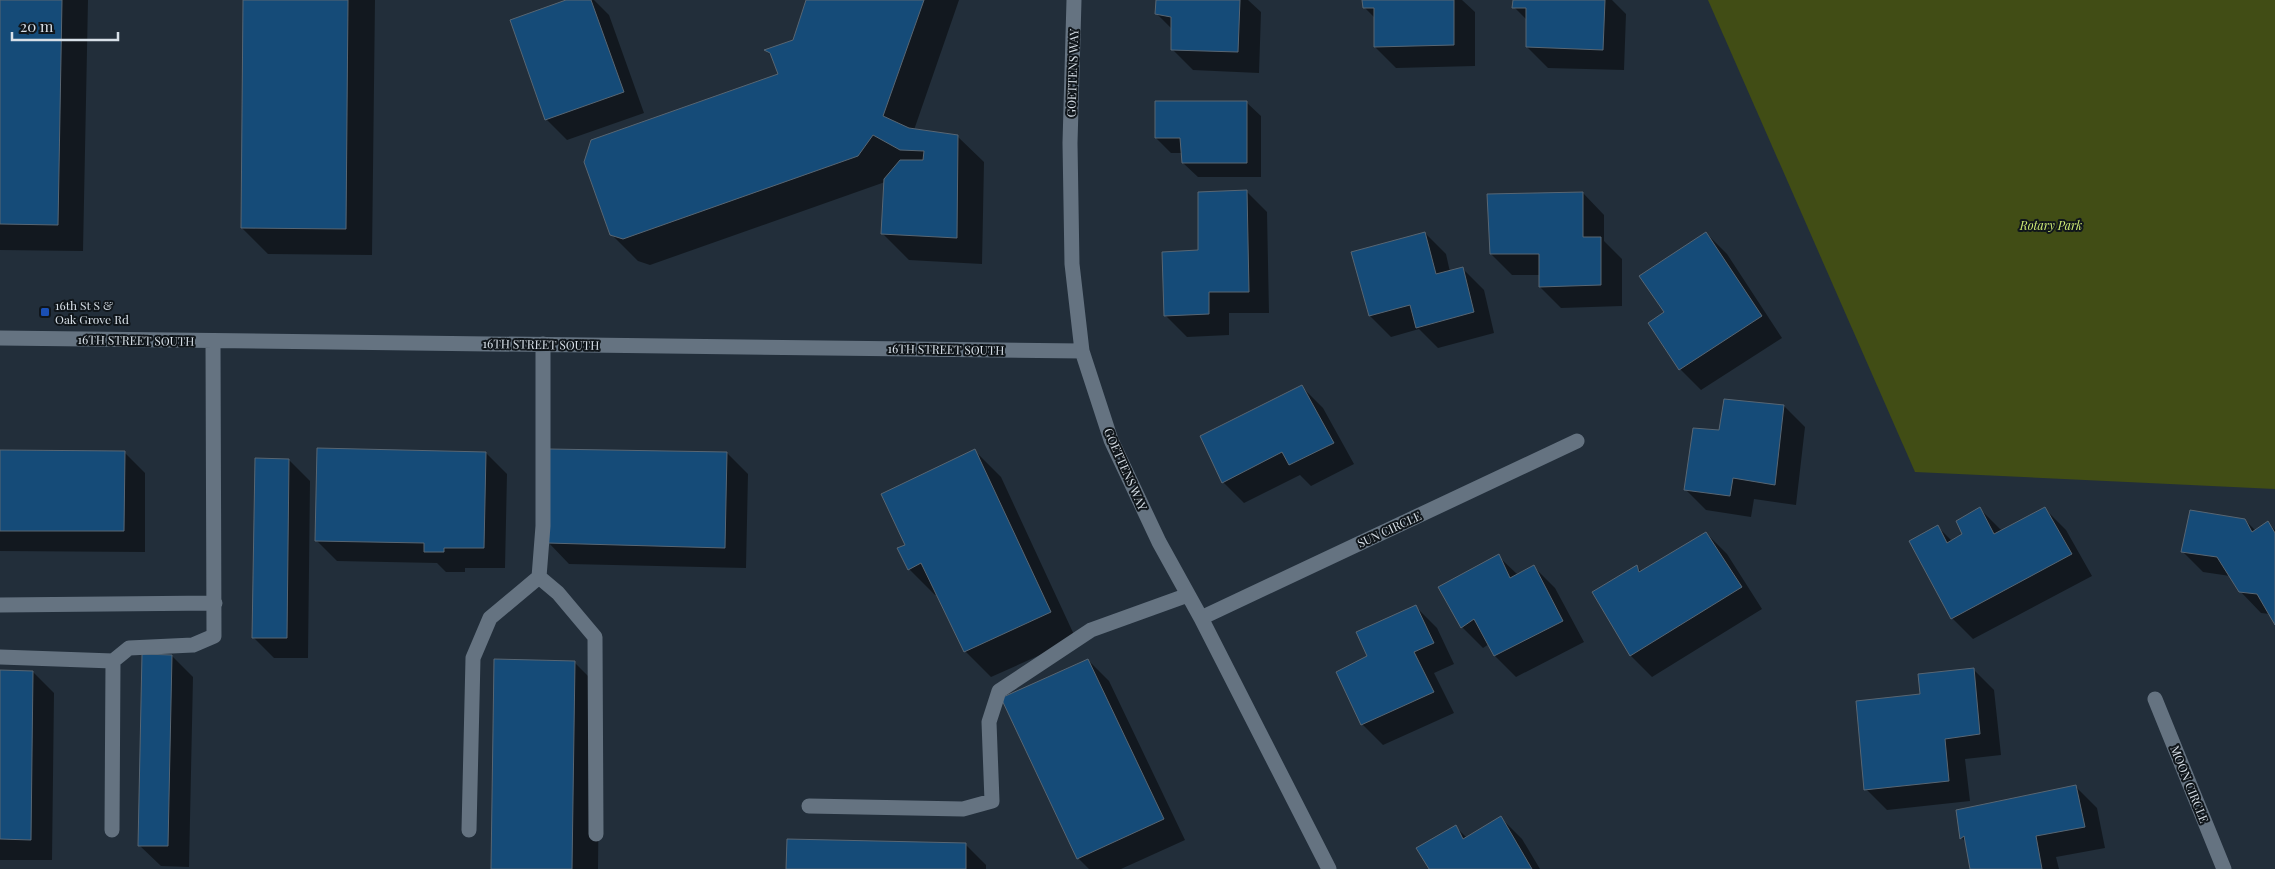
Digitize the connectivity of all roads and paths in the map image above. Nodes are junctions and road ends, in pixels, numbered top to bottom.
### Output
1 (1074, 0) edge
2 (0, 338) edge
3 (213, 341) junction
4 (543, 344) junction
5 (1082, 351) junction
6 (1577, 441) dead end
7 (539, 577) junction
8 (1188, 595) junction
9 (215, 603) junction
10 (0, 605) edge
11 (1201, 618) junction
12 (0, 657) edge
13 (113, 661) junction
14 (2155, 699) dead end
15 (809, 806) dead end
16 (112, 830) dead end
17 (470, 830) dead end
18 (596, 834) dead end
19 (1329, 869) edge
20 (2224, 869) edge

1 - 5 street, GOETTENS WAY
2 - 3 street, 16TH STREET SOUTH
3 - 4 street, 16TH STREET SOUTH
3 - 9 street
4 - 5 street, 16TH STREET SOUTH
4 - 7 street
5 - 8 street, GOETTENS WAY
6 - 11 street, SUN CIRCLE
7 - 17 street
7 - 18 street
8 - 11 street, GOETTENS WAY
8 - 15 street
9 - 10 street
9 - 13 street
11 - 19 street, GOETTENS WAY
12 - 13 street
13 - 16 street
14 - 20 street, MOON CIRCLE

